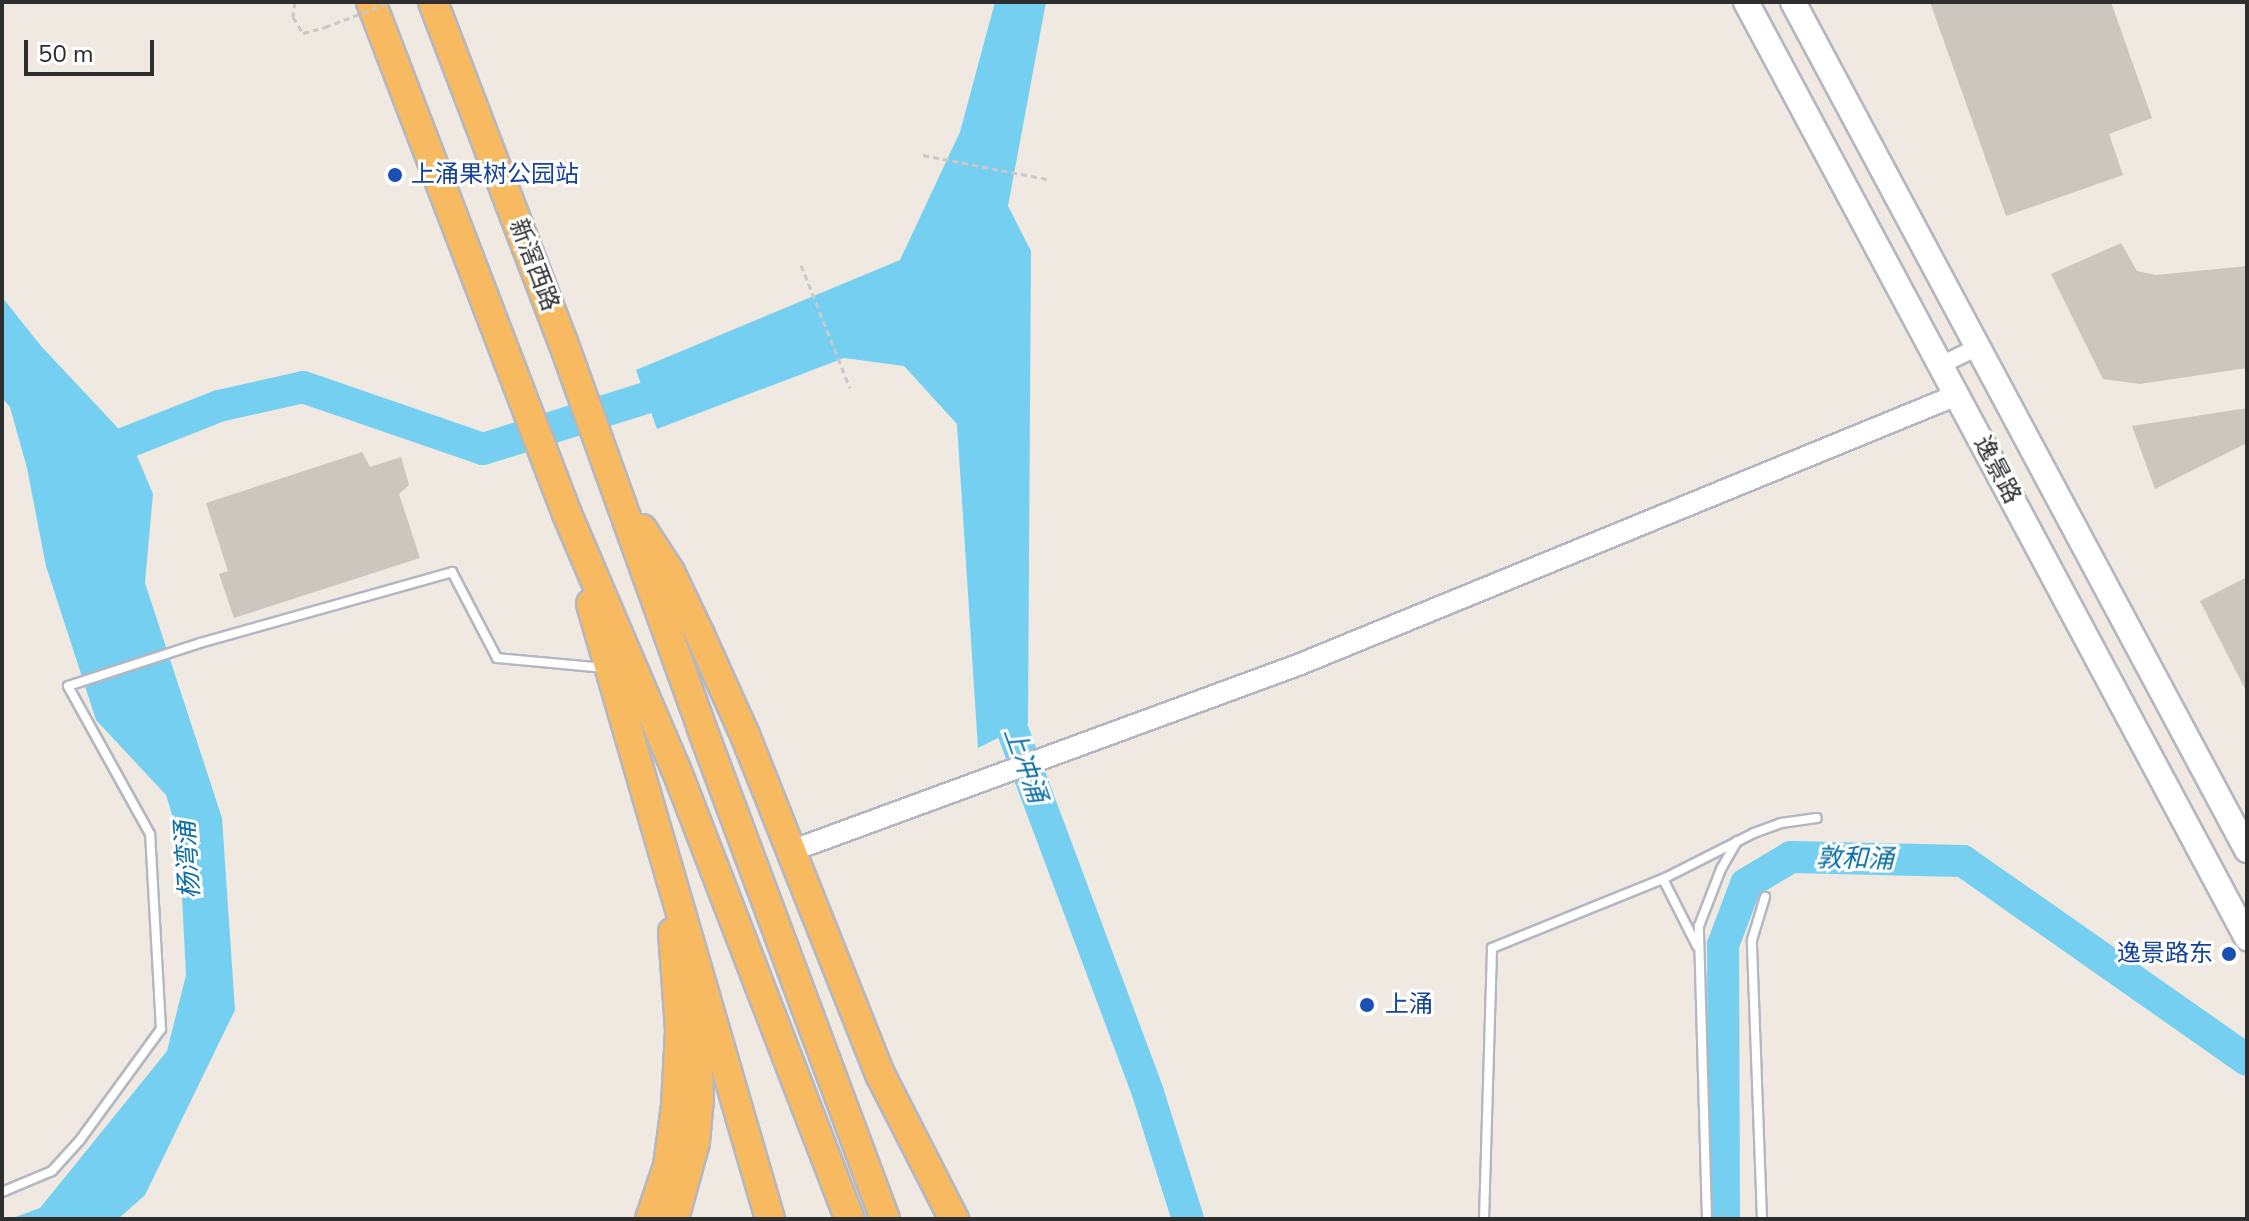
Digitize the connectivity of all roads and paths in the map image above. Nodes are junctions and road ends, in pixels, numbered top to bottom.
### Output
1 (295, 2) edge
2 (371, 2) edge
3 (391, 2) edge
4 (433, 2) edge
5 (1746, 2) edge
6 (1793, 2) edge
7 (923, 155) dead end
8 (1047, 179) dead end
9 (801, 265) dead end
10 (1976, 348) junction
11 (1941, 365) junction
12 (850, 388) dead end
13 (1957, 395) junction
14 (614, 485) junction
15 (567, 514) junction
16 (609, 668) junction
17 (1817, 818) dead end
18 (658, 840) junction
19 (1737, 841) junction
20 (2247, 850) edge
21 (791, 851) junction
22 (1663, 879) junction
23 (1765, 897) dead end
24 (2247, 938) edge
25 (1699, 950) junction
26 (908, 1133) junction
27 (2, 1192) edge
28 (650, 1219) edge
29 (674, 1219) edge
30 (770, 1219) edge
31 (850, 1219) edge
32 (885, 1219) edge
33 (954, 1219) edge
34 (966, 1219) edge
35 (1484, 1219) edge
36 (1707, 1219) edge
37 (1762, 1219) edge

1 - 3 path, bridge
2 - 15 highway
4 - 14 highway, 新滘西路
5 - 11 main road, 逸景路
6 - 10 main road, 逸景路
7 - 8 path
9 - 12 path
10 - 11 street
10 - 20 main road, 逸景路
11 - 13 main road, 逸景路
13 - 21 street
13 - 24 main road, 逸景路
14 - 21 highway
14 - 32 highway
15 - 16 highway
15 - 31 highway
16 - 18 highway
16 - 27 lane
17 - 19 lane
18 - 28 highway
18 - 29 highway
18 - 30 highway
19 - 22 lane
19 - 25 lane
21 - 26 highway
22 - 25 lane
22 - 35 lane
23 - 37 lane
25 - 36 lane
26 - 33 highway
26 - 34 highway

